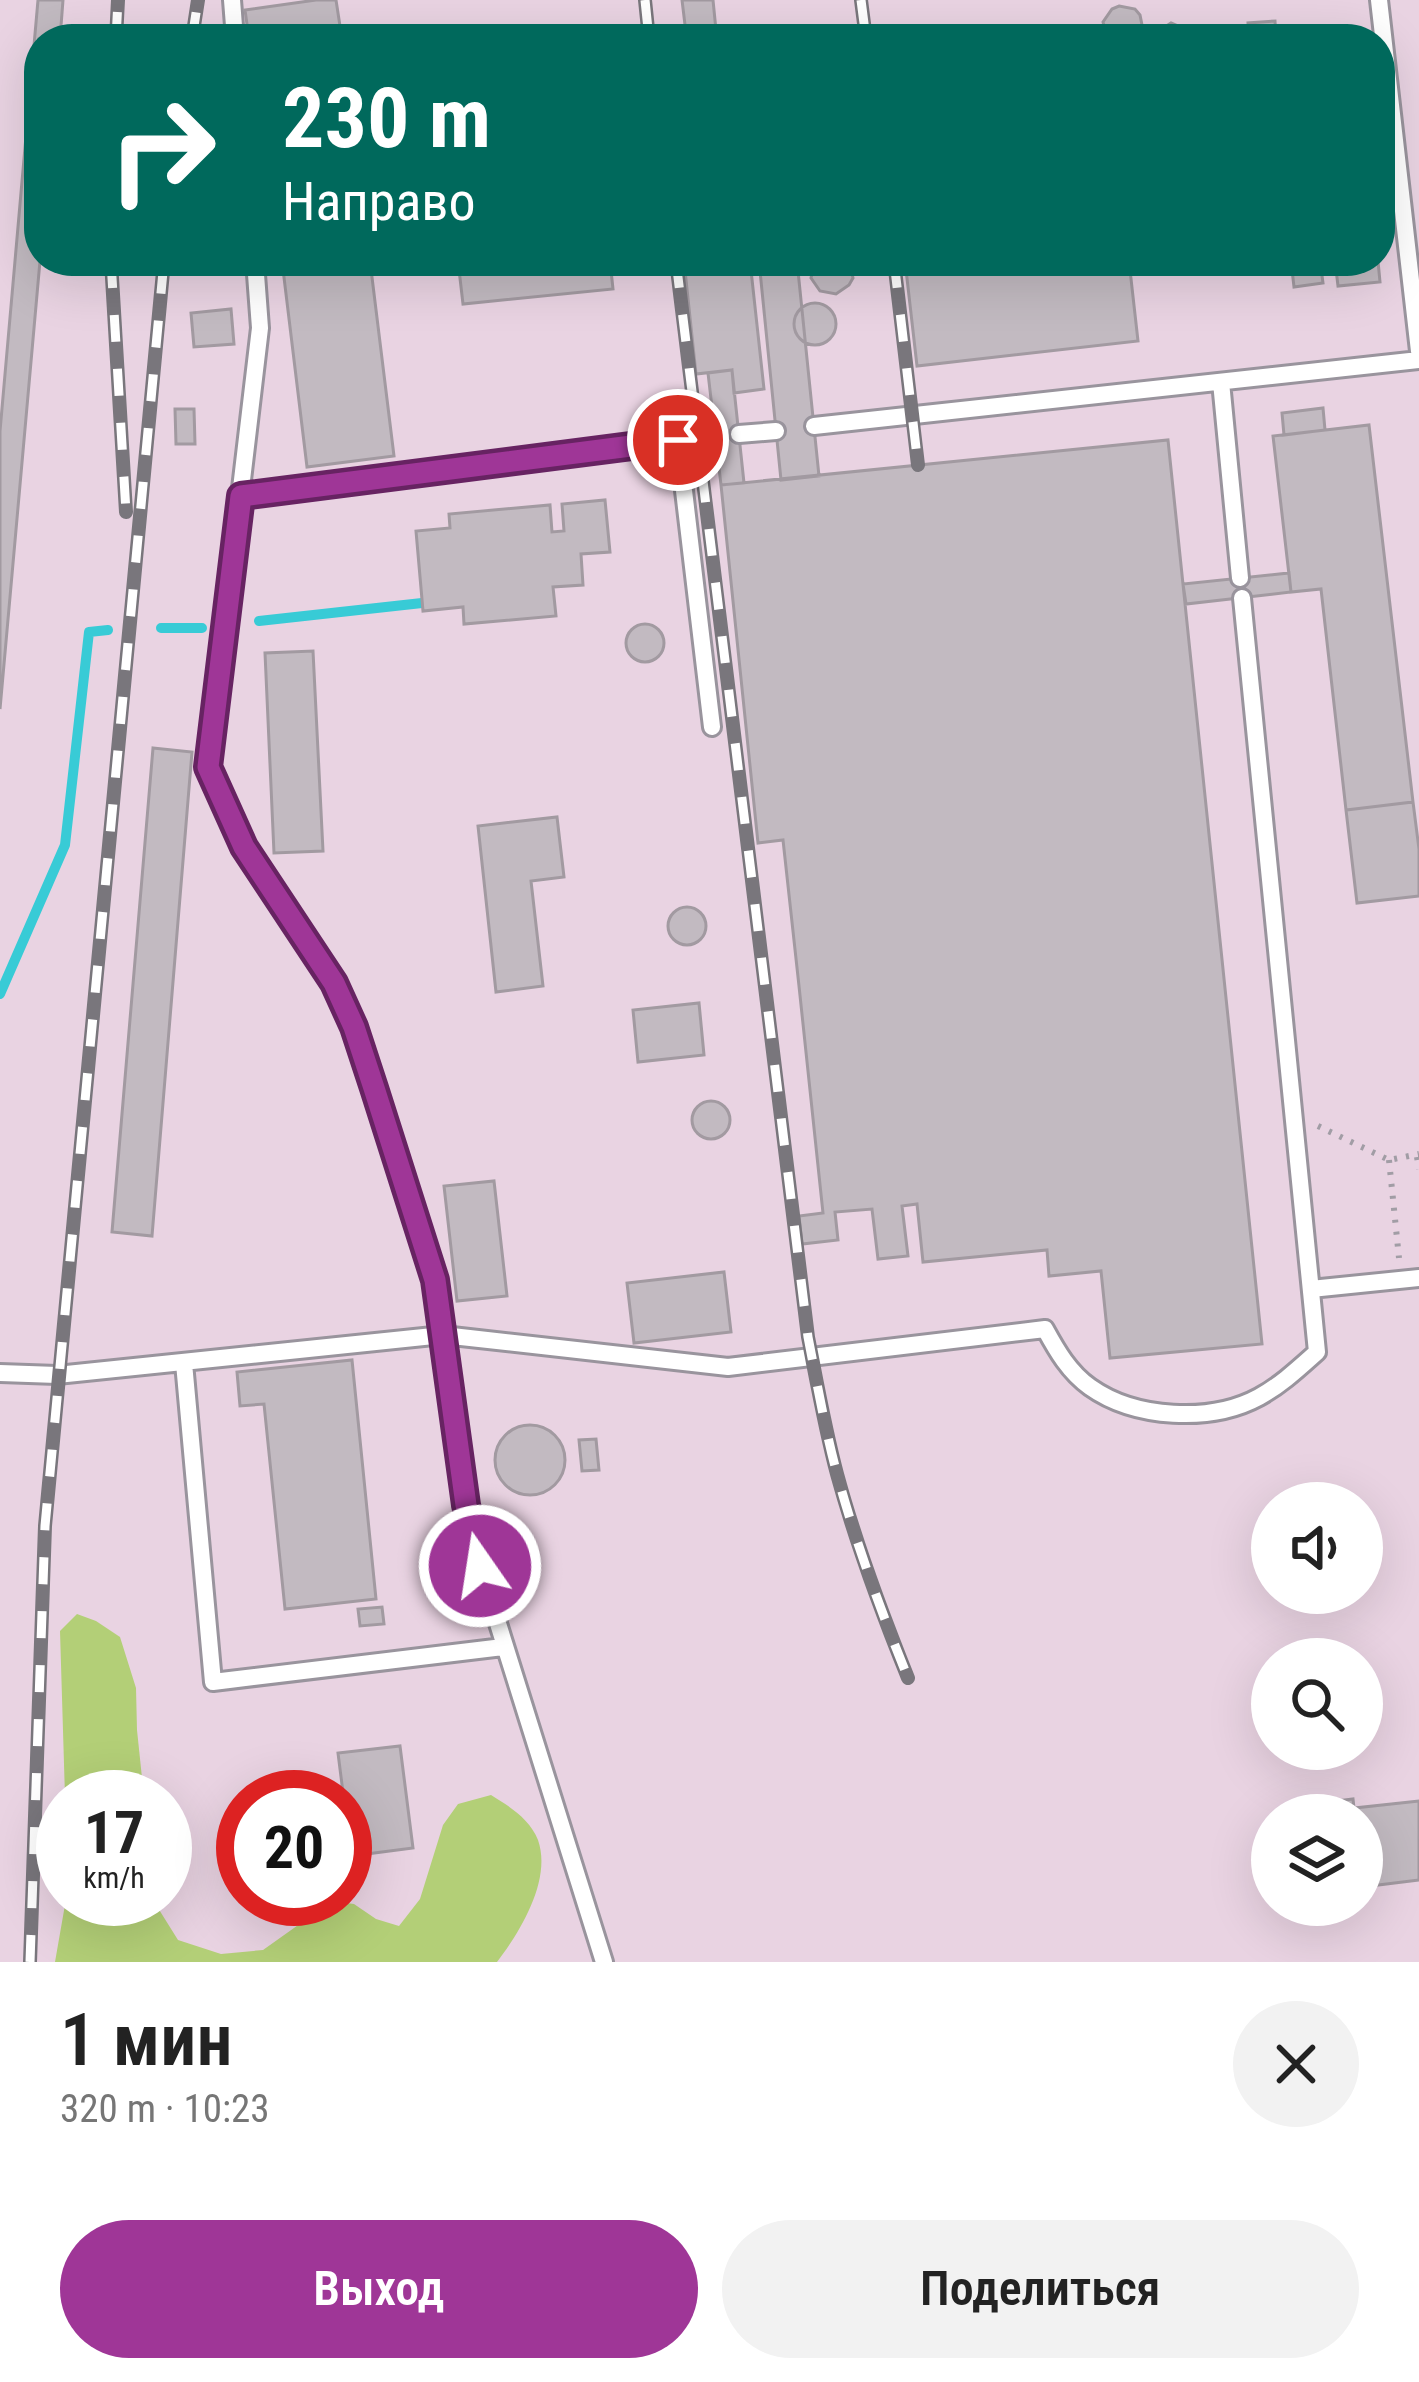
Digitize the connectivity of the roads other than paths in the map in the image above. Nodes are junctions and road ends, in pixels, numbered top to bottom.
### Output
1 (1395, 133) edge
2 (255, 276) edge
3 (1416, 307) edge
4 (1419, 356) edge
5 (1220, 382) junction
6 (814, 426) dead end
7 (776, 431) dead end
8 (739, 434) dead end
9 (715, 436) dead end
10 (678, 440) junction
11 (241, 496) junction
12 (1240, 578) dead end
13 (1242, 598) dead end
14 (712, 728) dead end
15 (1410, 1279) edge
16 (1311, 1289) junction
17 (442, 1335) junction
18 (184, 1363) junction
19 (0, 1372) edge
20 (503, 1647) junction
21 (604, 1962) edge

1 - 3 lane
2 - 11 lane
3 - 4 lane
4 - 5 lane
5 - 6 lane
5 - 12 lane
7 - 8 lane
9 - 10 lane
10 - 11 lane
10 - 14 lane
11 - 17 lane
13 - 16 lane
15 - 16 lane
16 - 17 lane
17 - 18 lane
17 - 20 lane
18 - 19 lane
18 - 20 lane
20 - 21 lane

